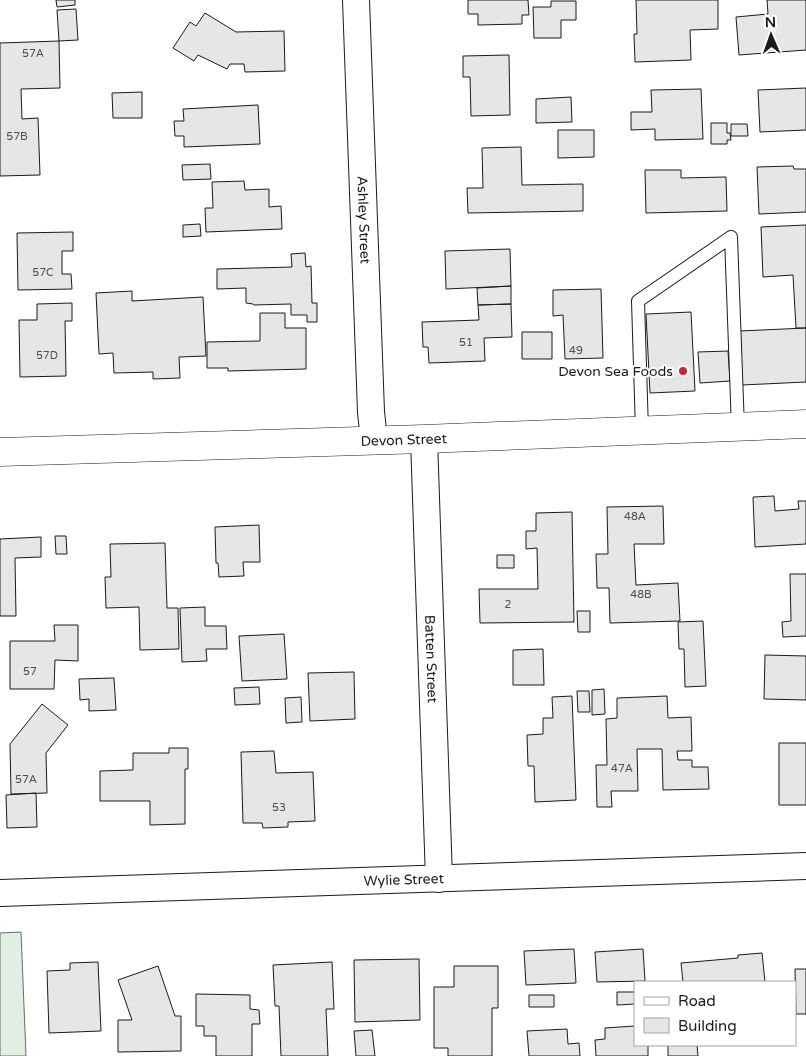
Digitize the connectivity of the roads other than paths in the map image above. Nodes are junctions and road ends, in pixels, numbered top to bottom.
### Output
1 (356, 0) edge
2 (806, 424) edge
3 (738, 428) junction
4 (642, 432) junction
5 (424, 439) junction
6 (374, 440) junction
7 (0, 452) edge
8 (806, 866) edge
9 (439, 879) junction
10 (0, 893) edge

1 - 6 street, Ashley Street
2 - 3 main road, Devon Street
3 - 4 main road, Devon Street
3 - 4 lane
4 - 5 main road, Devon Street
5 - 6 main road, Devon Street
5 - 9 street, Batten Street
6 - 7 main road, Devon Street
8 - 9 street, Wylie Street
9 - 10 street, Wylie Street

